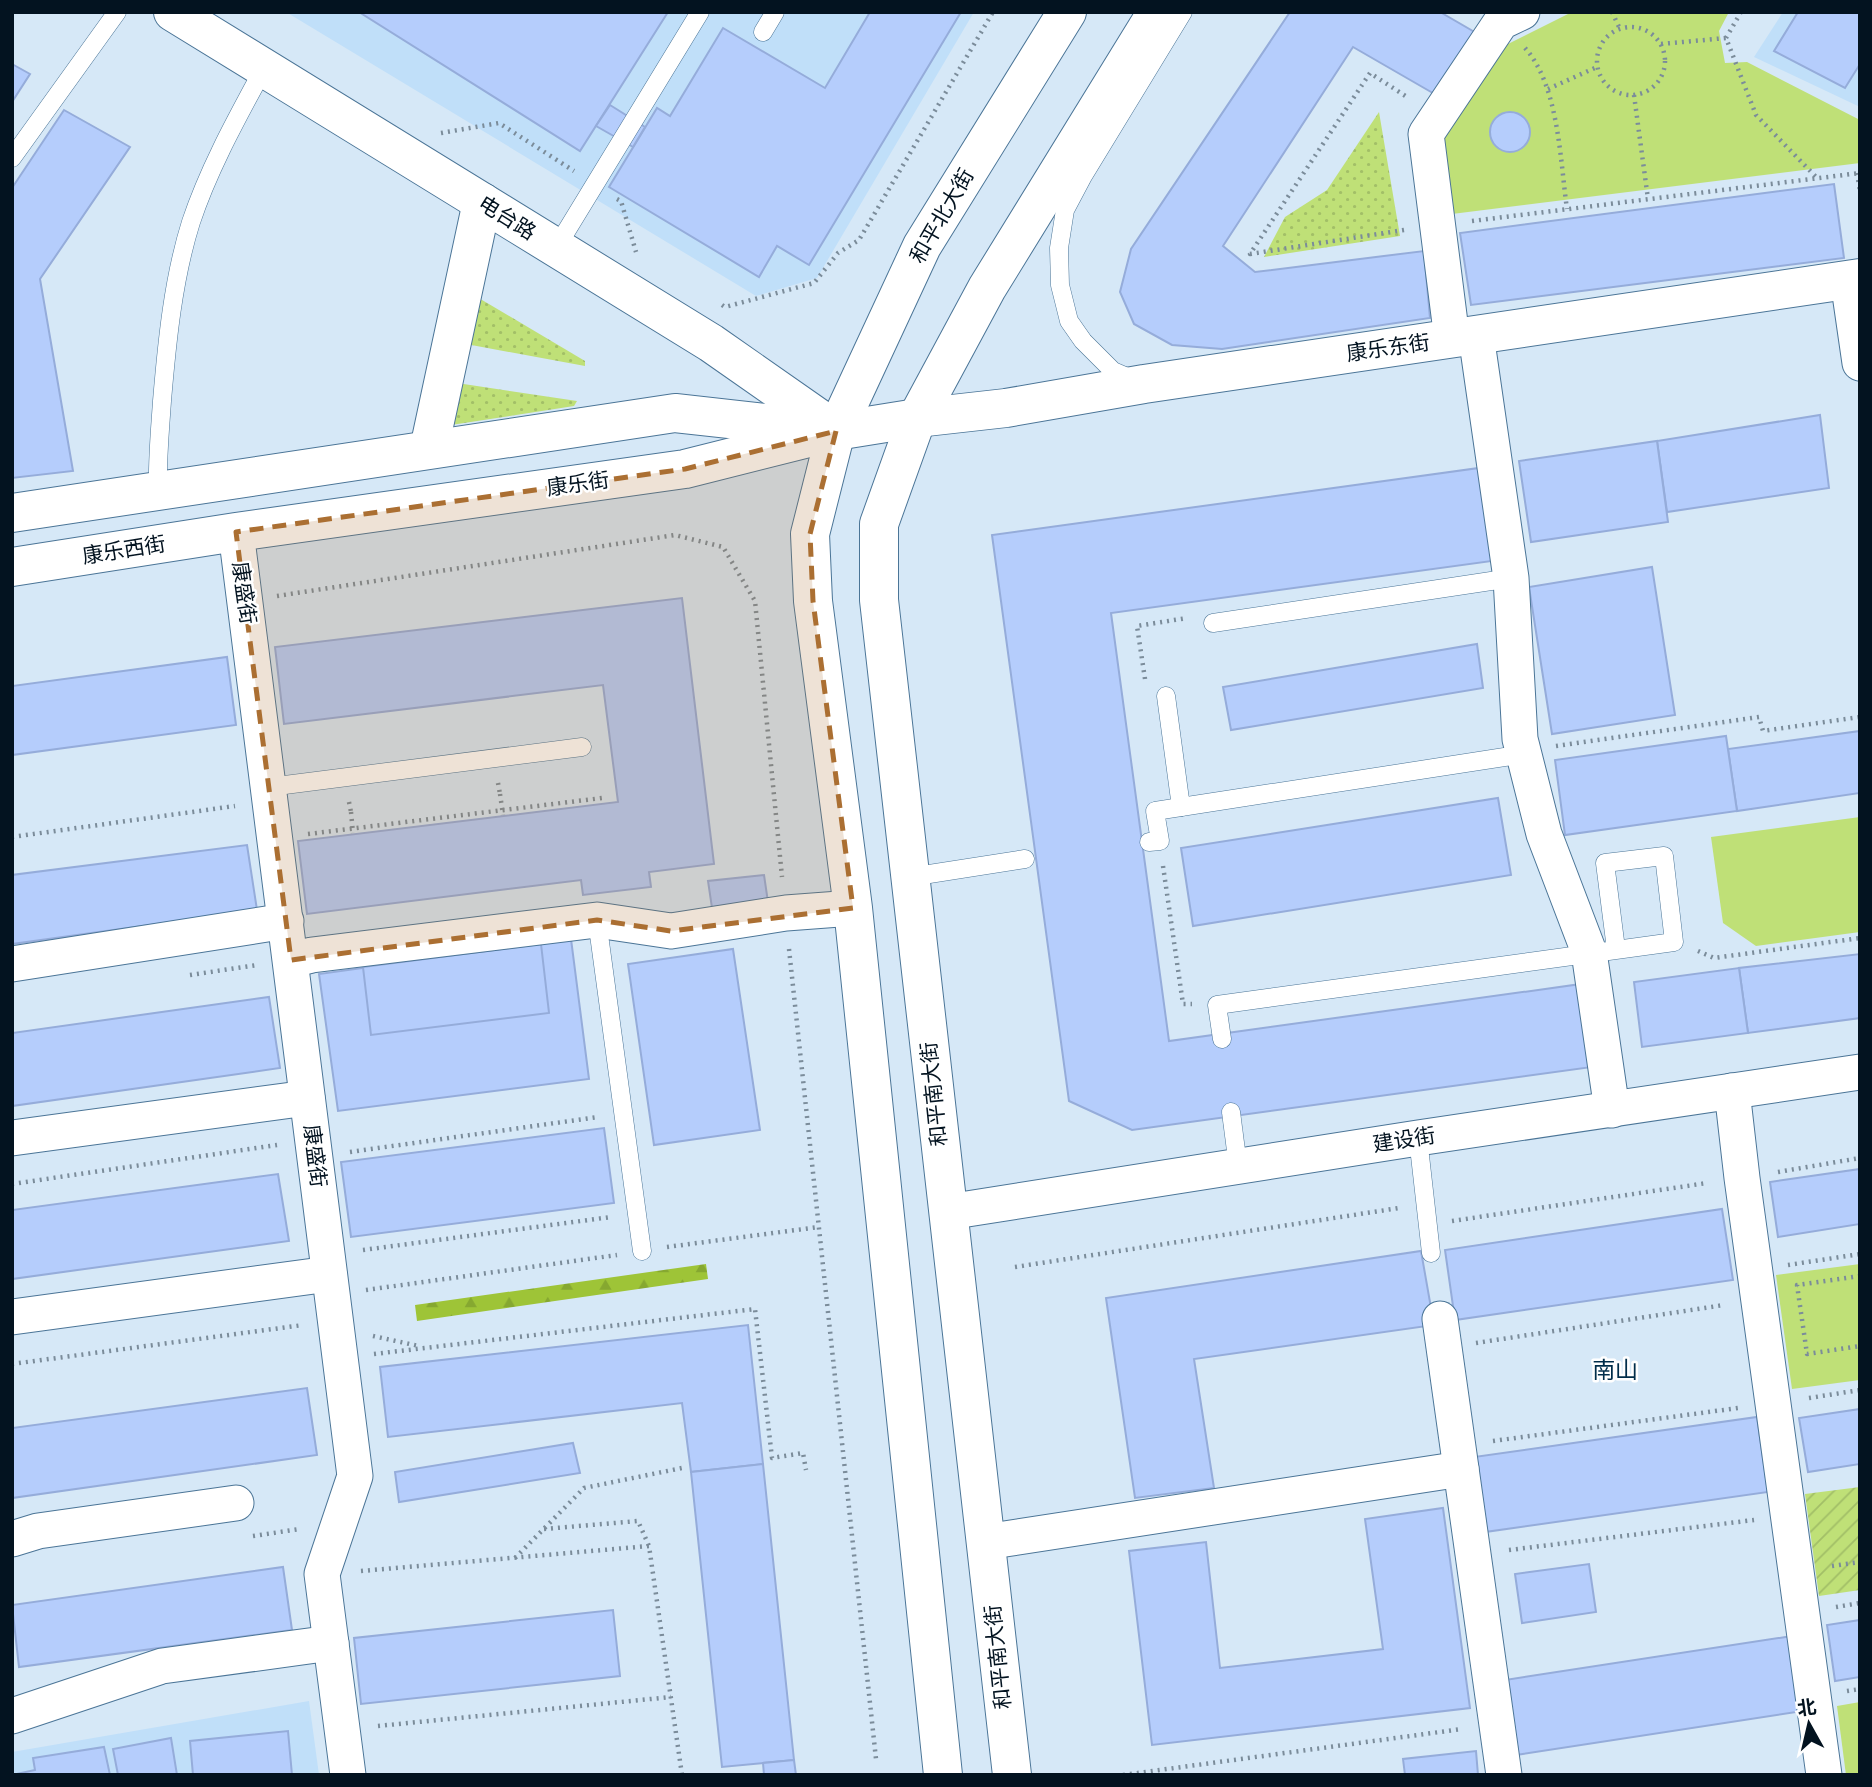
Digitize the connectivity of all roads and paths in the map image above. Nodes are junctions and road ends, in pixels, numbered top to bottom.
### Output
1 (117, 12) edge
2 (173, 12) edge
3 (700, 12) edge
4 (775, 12) edge
5 (993, 12) edge
6 (1067, 12) edge
7 (1157, 12) edge
8 (1183, 12) edge
9 (1612, 12) edge
10 (1741, 12) edge
11 (1503, 15) edge
12 (1620, 29) junction
13 (763, 32) dead end
14 (1726, 38) junction
15 (1661, 44) junction
16 (1597, 66) junction
17 (264, 68) junction
18 (1548, 89) junction
19 (1634, 95) junction
20 (1438, 117) junction
21 (438, 133) dead end
22 (12, 158) edge
23 (1858, 173) edge
24 (1817, 178) junction
25 (594, 184) junction
26 (1860, 191) edge
27 (1648, 199) junction
28 (482, 202) junction
29 (1567, 209) junction
30 (1438, 226) junction
31 (556, 248) junction
32 (638, 259) dead end
33 (1854, 279) edge
34 (713, 300) dead end
35 (1464, 337) junction
36 (1860, 363) edge
37 (1144, 384) junction
38 (917, 418) junction
39 (836, 430) junction
40 (429, 449) junction
41 (158, 491) junction
42 (12, 513) edge
43 (236, 532) junction
44 (12, 567) edge
45 (1511, 578) junction
46 (246, 601) junction
47 (1213, 623) joint
48 (1166, 696) joint
49 (1860, 717) edge
50 (1577, 743) dead end
51 (582, 747) dead end
52 (1524, 754) junction
53 (270, 794) junction
54 (500, 794) dead end
55 (601, 798) dead end
56 (1181, 807) junction
57 (351, 812) dead end
58 (503, 815) dead end
59 (353, 833) dead end
60 (295, 836) dead end
61 (12, 837) edge
62 (1154, 841) joint
63 (1025, 859) dead end
64 (910, 877) junction
65 (853, 908) junction
66 (786, 913) junction
67 (597, 920) junction
68 (286, 921) junction
69 (1860, 938) edge
70 (1674, 942) junction
71 (1602, 951) junction
72 (291, 960) junction
73 (12, 964) edge
74 (1217, 1005) junction
75 (1222, 1039) dead end
76 (1860, 1072) edge
77 (1732, 1091) junction
78 (307, 1097) junction
79 (1612, 1110) junction
80 (1231, 1112) dead end
81 (623, 1114) junction
82 (12, 1138) edge
83 (1418, 1138) junction
84 (269, 1147) dead end
85 (349, 1152) dead end
86 (1860, 1158) edge
87 (1238, 1166) junction
88 (1742, 1178) junction
89 (12, 1184) edge
90 (1424, 1204) junction
91 (948, 1212) junction
92 (637, 1214) junction
93 (1427, 1225) junction
94 (819, 1227) junction
95 (642, 1251) junction
96 (1431, 1253) dead end
97 (1860, 1255) edge
98 (1015, 1267) dead end
99 (329, 1275) junction
100 (1860, 1276) edge
101 (1756, 1285) junction
102 (12, 1317) edge
103 (307, 1324) dead end
104 (1442, 1333) joint
105 (376, 1335) dead end
106 (1860, 1346) edge
107 (424, 1348) junction
108 (366, 1355) dead end
109 (12, 1364) edge
110 (1860, 1391) edge
111 (1773, 1403) junction
112 (1486, 1442) dead end
113 (682, 1468) dead end
114 (1461, 1469) junction
115 (806, 1470) dead end
116 (236, 1503) dead end
117 (1788, 1516) junction
118 (543, 1529) junction
119 (12, 1539) edge
120 (985, 1542) junction
121 (649, 1546) junction
122 (1505, 1551) dead end
123 (515, 1558) junction
124 (321, 1574) junction
125 (1860, 1603) edge
126 (1837, 1606) dead end
127 (331, 1643) junction
128 (671, 1697) junction
129 (12, 1716) edge
130 (1497, 1725) junction
131 (342, 1729) junction
132 (876, 1759) dead end
133 (348, 1775) edge
134 (682, 1775) edge
135 (943, 1775) edge
136 (1012, 1775) edge
137 (1123, 1775) edge
138 (1504, 1775) edge
139 (1824, 1775) edge

1 - 22 lane
2 - 17 street, 电台路
3 - 25 lane
4 - 13 lane
5 - 34 path
6 - 39 street, 和平北大街
7 - 38 street
8 - 37 lane
9 - 12 path
10 - 14 path
11 - 18 path
11 - 20 street
12 - 15 path
12 - 16 path
14 - 15 path
14 - 24 path
15 - 19 path
16 - 18 path
16 - 19 path
17 - 28 street, 电台路
17 - 41 lane
18 - 29 path
19 - 27 path
20 - 30 street
20 - 30 path
21 - 25 path
23 - 24 path
23 - 26 path
24 - 27 path
25 - 31 lane
25 - 32 path
27 - 29 path
28 - 31 street, 电台路
28 - 40 street
29 - 30 path
30 - 35 street
31 - 39 street, 电台路
33 - 35 street, 康乐东街
33 - 36 street
35 - 37 street, 康乐东街
35 - 45 street
37 - 38 street, 康乐东街
38 - 39 street, 康乐街
38 - 64 street, 和平南大街
39 - 40 street
39 - 43 street, 康乐街
39 - 65 street
40 - 41 street
41 - 42 street
43 - 44 street, 康乐西街
43 - 46 street, 康盛街
45 - 47 lane
45 - 52 street
46 - 53 street, 康盛街
46 - 66 path
47 - 48 path
48 - 56 lane
49 - 50 path
51 - 53 lane
52 - 56 lane
52 - 71 street
53 - 61 path
53 - 68 street, 康盛街
54 - 58 path, bridge
55 - 60 path
56 - 62 lane
57 - 59 path, bridge
62 - 74 path
63 - 64 lane
64 - 91 street, 和平南大街
65 - 66 street
65 - 135 street
66 - 67 street
66 - 94 path
67 - 72 street
67 - 81 lane
68 - 72 street, 康盛街
68 - 73 street
69 - 70 path
70 - 71 lane
70 - 71 lane
71 - 74 lane
71 - 79 street
72 - 78 street, 康盛街
74 - 75 lane
76 - 77 street, 建设街
77 - 79 street, 建设街
77 - 88 street
78 - 82 street
78 - 99 street, 康盛街
79 - 83 street, 建设街
80 - 87 lane
81 - 85 path
81 - 92 lane
83 - 87 street, 建设街
83 - 90 lane
84 - 89 path
86 - 88 path
87 - 91 street, 建设街
88 - 93 path
88 - 101 street
90 - 93 lane
90 - 98 path
91 - 120 street, 和平南大街
92 - 95 lane
92 - 99 path
93 - 96 lane
94 - 95 path
94 - 132 path
95 - 99 path
97 - 101 path
99 - 102 street
99 - 124 street, 康盛街
100 - 106 path
101 - 104 path
101 - 111 street
103 - 109 path
104 - 114 street
105 - 107 path
107 - 108 path
107 - 115 path
110 - 111 path
111 - 112 path
111 - 117 street
113 - 118 path
114 - 120 street
114 - 130 street
116 - 119 street
117 - 122 path
117 - 139 street
118 - 121 path
118 - 123 path
120 - 136 street, 和平南大街
121 - 123 path
121 - 128 path
123 - 124 path
124 - 127 street, 康盛街
125 - 126 path
127 - 129 street
127 - 131 street, 康盛街
128 - 131 path
128 - 134 path
130 - 137 path
130 - 138 street
131 - 133 street, 康盛街

